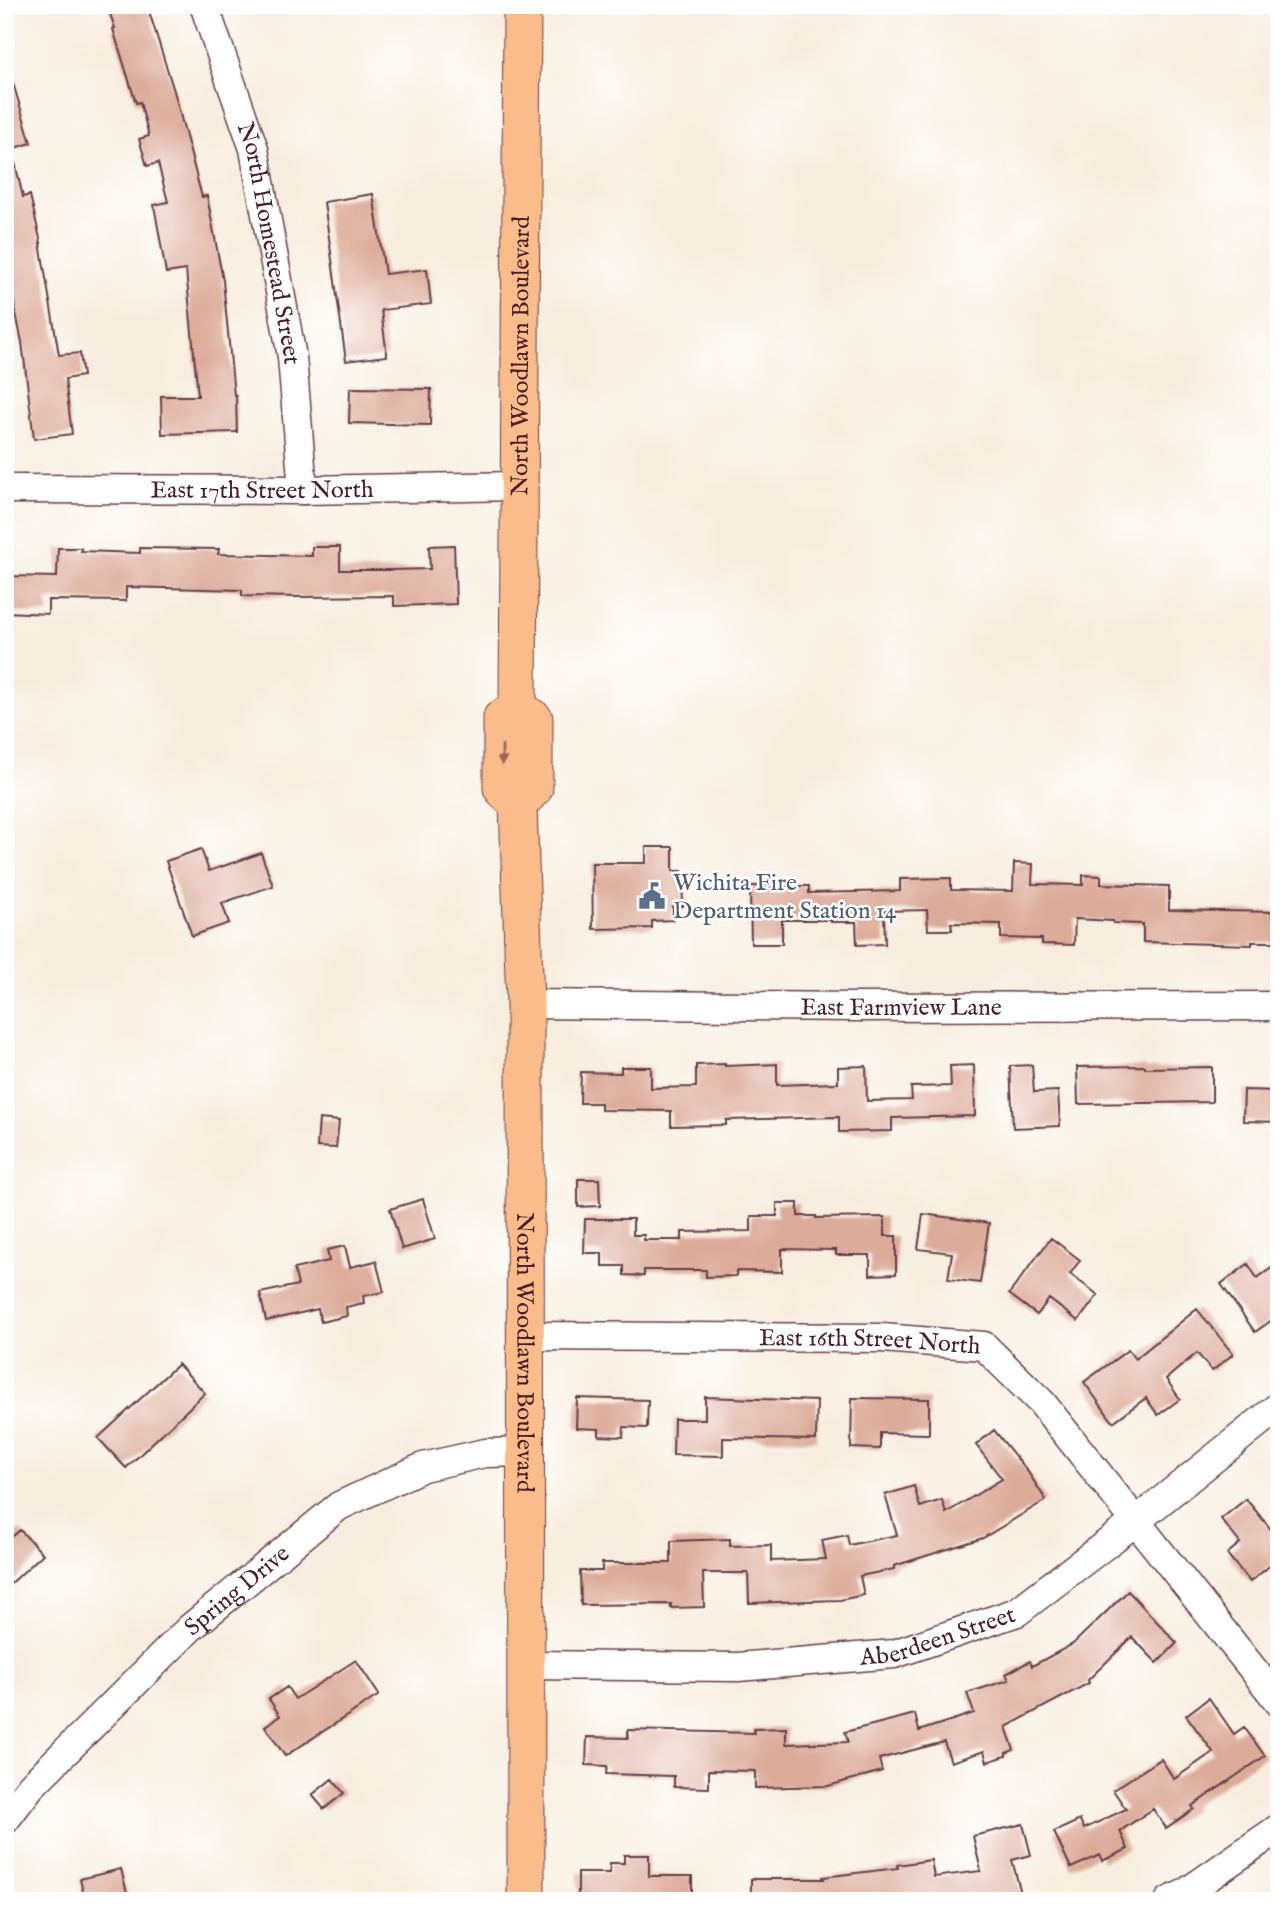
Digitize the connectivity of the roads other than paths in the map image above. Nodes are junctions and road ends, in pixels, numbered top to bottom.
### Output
1 (204, 5) edge
2 (522, 5) edge
3 (518, 486) junction
4 (5, 489) edge
5 (303, 490) junction
6 (525, 1004) junction
7 (1279, 1006) edge
8 (525, 1336) junction
9 (1279, 1406) edge
10 (525, 1452) junction
11 (1135, 1522) junction
12 (525, 1665) junction
13 (1279, 1702) edge
14 (5, 1820) edge
15 (1279, 1828) edge
16 (526, 1901) edge
17 (1169, 1901) edge

1 - 5 street, North Homestead Street
2 - 3 main road, North Woodlawn Boulevard
3 - 5 street, East 17th Street North
3 - 6 main road, North Woodlawn Boulevard
4 - 5 street, East 17th Street North
6 - 7 street, East Farmview Lane
6 - 8 main road, North Woodlawn Boulevard
8 - 10 main road, North Woodlawn Boulevard
8 - 11 street, East 16th Street North
9 - 11 street, Aberdeen Street
10 - 12 main road, North Woodlawn Boulevard
10 - 14 street, Spring Drive
11 - 12 street, Aberdeen Street
11 - 13 street, East 16th Street North
12 - 16 main road, North Woodlawn Boulevard
15 - 17 street

